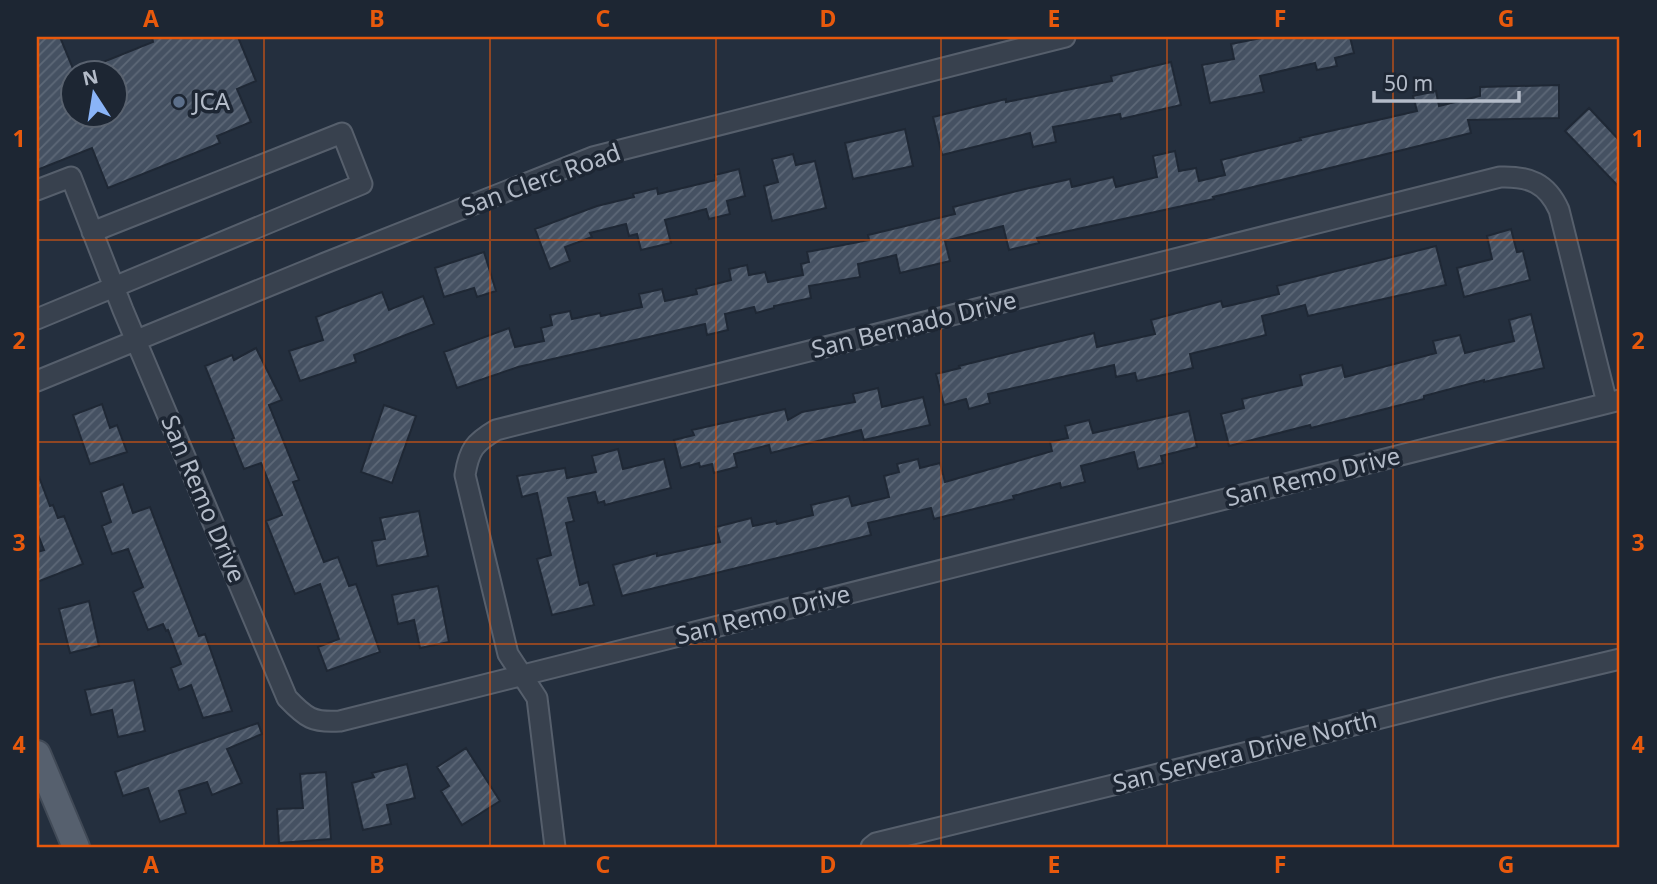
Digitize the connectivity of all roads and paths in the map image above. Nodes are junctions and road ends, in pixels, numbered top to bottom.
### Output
1 (1065, 37) edge
2 (37, 190) edge
3 (92, 232) junction
4 (114, 286) junction
5 (37, 319) edge
6 (137, 342) junction
7 (37, 381) edge
8 (1614, 402) edge
9 (1620, 659) edge
10 (523, 675) junction
11 (37, 754) edge
12 (76, 847) edge
13 (555, 847) edge
14 (871, 847) edge

1 - 6 street, San Clerc Road
2 - 3 street, San Remo Drive
3 - 4 street, San Remo Drive
3 - 4 street
4 - 5 street
4 - 6 street, San Remo Drive
6 - 7 street, San Clerc Road
6 - 10 street, San Remo Drive
8 - 10 street, San Remo Drive
8 - 10 street, San Bernado Drive
9 - 14 street, San Servera Drive North
10 - 13 street, San Bernado Drive
11 - 12 main road

